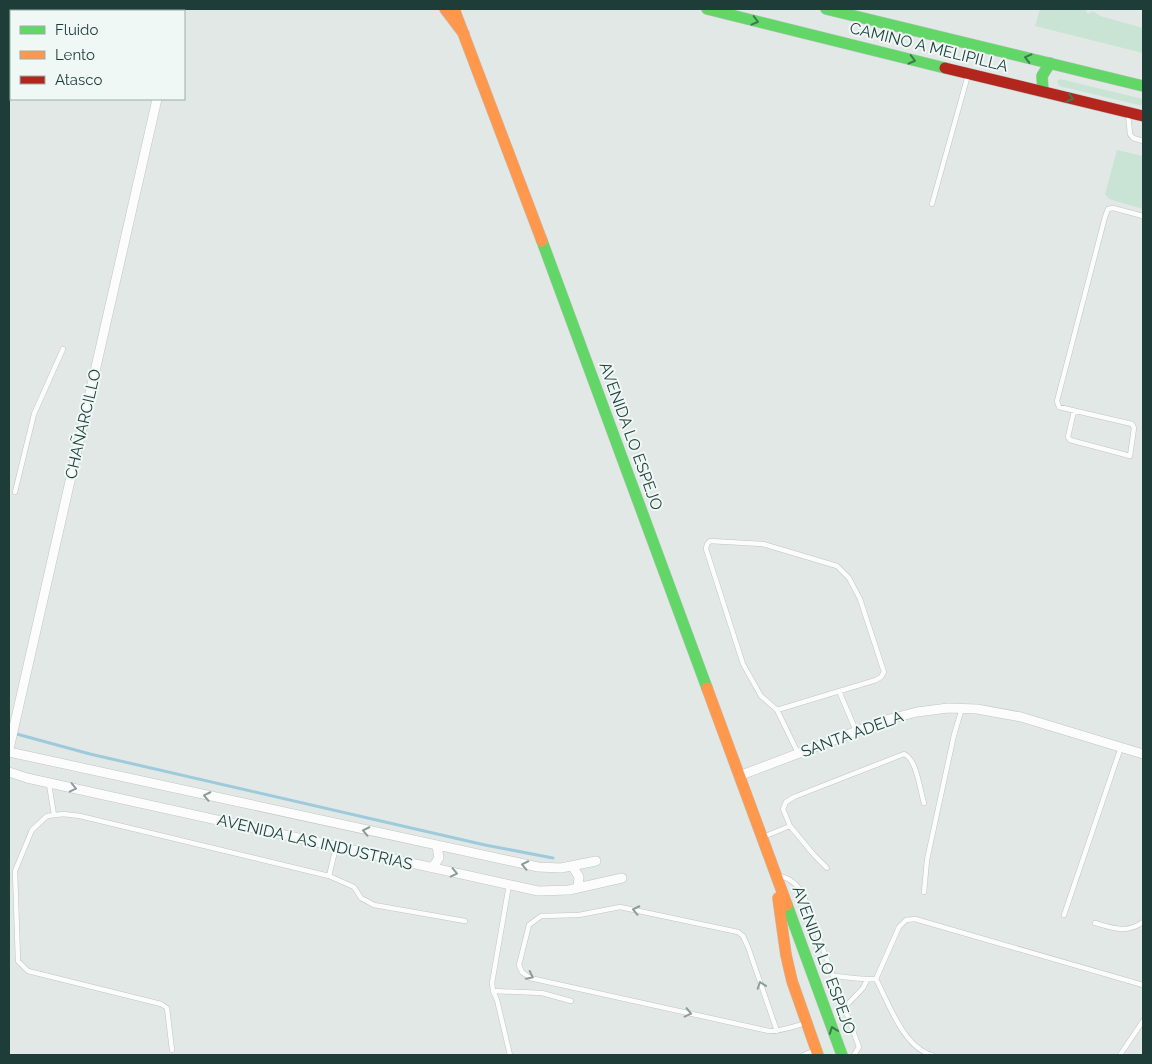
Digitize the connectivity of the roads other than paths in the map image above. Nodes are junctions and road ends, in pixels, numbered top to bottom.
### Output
1 (445, 9) edge
2 (707, 9) edge
3 (826, 9) edge
4 (456, 11) edge
5 (464, 34) junction
6 (1050, 63) junction
7 (968, 74) junction
8 (1143, 86) edge
9 (1043, 91) junction
10 (157, 100) edge
11 (1128, 112) junction
12 (1143, 116) edge
13 (1143, 141) edge
14 (932, 204) dead end
15 (1143, 216) edge
16 (63, 349) dead end
17 (1074, 411) junction
18 (15, 492) dead end
19 (839, 691) junction
20 (962, 708) junction
21 (777, 710) junction
22 (856, 731) junction
23 (1121, 747) junction
24 (9, 750) edge
25 (798, 753) junction
26 (1143, 754) edge
27 (9, 772) edge
28 (739, 776) junction
29 (49, 782) junction
30 (924, 803) dead end
31 (54, 815) junction
32 (790, 826) junction
33 (762, 838) junction
34 (436, 846) junction
35 (336, 847) junction
36 (596, 861) dead end
37 (573, 867) junction
38 (432, 868) junction
39 (827, 868) dead end
40 (329, 876) junction
41 (775, 876) junction
42 (622, 878) dead end
43 (509, 885) junction
44 (578, 888) junction
45 (924, 892) dead end
46 (1064, 915) dead end
47 (465, 921) dead end
48 (1143, 922) edge
49 (1095, 923) dead end
50 (834, 976) junction
51 (867, 980) junction
52 (876, 980) junction
53 (1143, 985) edge
54 (493, 991) junction
55 (571, 1001) dead end
56 (823, 1005) junction
57 (845, 1007) junction
58 (804, 1017) junction
59 (1143, 1021) edge
60 (777, 1031) junction
61 (172, 1050) dead end
62 (817, 1053) edge
63 (510, 1055) edge
64 (804, 1055) edge
65 (842, 1055) edge
66 (854, 1055) edge
67 (932, 1055) edge
68 (1120, 1055) edge

1 - 5 main road
2 -> 7 main road, CAMINO A MELIPILLA
6 -> 3 main road, CAMINO A MELIPILLA
4 - 5 main road, AVENIDA LO ESPEJO
5 - 28 main road, AVENIDA LO ESPEJO
6 - 8 main road, CAMINO A MELIPILLA
6 - 9 main road
7 - 9 main road, CAMINO A MELIPILLA
7 - 14 lane
9 -> 11 main road, CAMINO A MELIPILLA
10 - 24 street, CHAÑARCILLO
11 - 12 main road, CAMINO A MELIPILLA
11 - 13 lane
15 - 17 lane
16 - 18 lane
17 - 17 lane
19 - 21 lane
19 - 21 lane
19 - 22 lane
20 - 22 street, SANTA ADELA
20 - 23 street, SANTA ADELA
20 - 45 lane
21 - 25 lane
22 - 25 street, SANTA ADELA
23 - 26 street, SANTA ADELA
23 - 46 lane
34 -> 24 street, AVENIDA LAS INDUSTRIAS
25 - 28 street, SANTA ADELA
27 - 29 street, AVENIDA LAS INDUSTRIAS
28 - 33 main road, AVENIDA LO ESPEJO
29 - 31 lane
29 -> 35 street, AVENIDA LAS INDUSTRIAS
30 - 32 lane
31 - 40 lane
31 - 61 lane
32 - 33 lane
32 - 39 lane
33 - 41 main road, AVENIDA LO ESPEJO
37 -> 34 street, AVENIDA LAS INDUSTRIAS
34 - 38 street
35 - 38 street, AVENIDA LAS INDUSTRIAS
35 - 40 lane
36 - 37 street, AVENIDA LAS INDUSTRIAS
37 - 44 street
38 -> 43 street, AVENIDA LAS INDUSTRIAS
40 - 47 lane
41 - 50 lane
41 - 56 main road, AVENIDA LO ESPEJO
41 - 58 main road, AVENIDA LO ESPEJO
42 - 44 street, AVENIDA LAS INDUSTRIAS
43 - 44 street, AVENIDA LAS INDUSTRIAS
43 - 54 lane
48 - 49 lane
50 - 51 lane
50 - 57 lane
51 - 52 lane
51 - 57 lane
52 - 53 lane
52 - 67 lane
54 - 55 lane
54 - 63 lane
56 - 58 main road
65 -> 56 main road, AVENIDA LO ESPEJO
57 - 66 lane
58 - 60 lane
58 - 62 main road, AVENIDA LO ESPEJO
59 - 68 lane
60 -> 60 lane
62 - 64 lane

